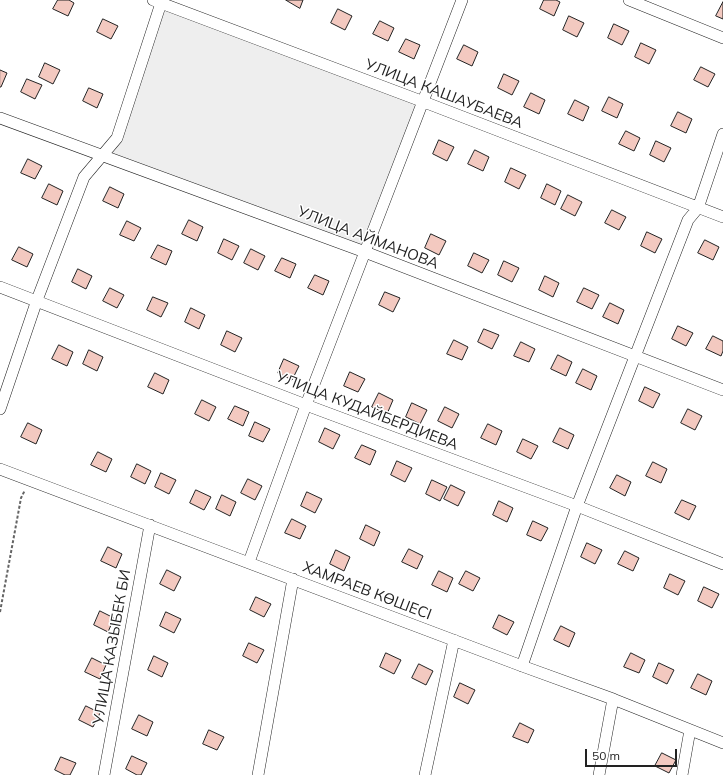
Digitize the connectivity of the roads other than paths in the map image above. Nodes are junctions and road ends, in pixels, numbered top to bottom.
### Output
1 (462, 0) edge
2 (629, 0) edge
3 (158, 1) edge
4 (723, 38) edge
5 (424, 102) junction
6 (0, 118) edge
7 (723, 134) edge
8 (103, 155) junction
9 (698, 208) junction
10 (723, 217) edge
11 (365, 252) junction
12 (0, 287) edge
13 (37, 300) junction
14 (636, 356) junction
15 (723, 390) edge
16 (306, 405) junction
17 (0, 409) edge
18 (0, 469) edge
19 (577, 506) junction
20 (150, 525) junction
21 (249, 562) junction
22 (723, 564) edge
23 (294, 579) junction
24 (454, 640) junction
25 (522, 666) junction
26 (613, 699) junction
27 (690, 730) junction
28 (723, 743) edge
29 (104, 775) edge
30 (258, 775) edge
31 (425, 775) edge
32 (599, 775) edge
33 (682, 775) edge

1 - 5 street
2 - 4 street
3 - 5 street, УЛИЦА КАШАУБАЕВА
3 - 8 street
5 - 9 street, УЛИЦА КАШАУБАЕВА
5 - 11 street
6 - 8 street, УЛИЦА АЙМАНОВА
7 - 9 street
8 - 11 street, УЛИЦА АЙМАНОВА
8 - 13 street
9 - 10 street, УЛИЦА КАШАУБАЕВА
9 - 14 street
11 - 14 street, УЛИЦА АЙМАНОВА
11 - 16 street
12 - 13 street, УЛИЦА КУДАЙБЕРДИЕВА
13 - 16 street, УЛИЦА КУДАЙБЕРДИЕВА
13 - 17 street
14 - 15 street, УЛИЦА АЙМАНОВА
14 - 19 street
16 - 19 street, УЛИЦА КУДАЙБЕРДИЕВА
16 - 21 street
18 - 20 street, ХАМРАЕВ КӨШЕСІ
19 - 22 street, УЛИЦА КУДАЙБЕРДИЕВА
19 - 25 street
20 - 21 street, ХАМРАЕВ КӨШЕСІ
20 - 29 street, УЛИЦА КАЗЫБЕК БИ
21 - 23 street, ХАМРАЕВ КӨШЕСІ
23 - 24 street, ХАМРАЕВ КӨШЕСІ
23 - 30 street
24 - 25 street, ХАМРАЕВ КӨШЕСІ
24 - 31 street
25 - 26 street, ХАМРАЕВ КӨШЕСІ
26 - 27 street, ХАМРАЕВ КӨШЕСІ
26 - 32 street
27 - 28 street, ХАМРАЕВ КӨШЕСІ
27 - 33 street

